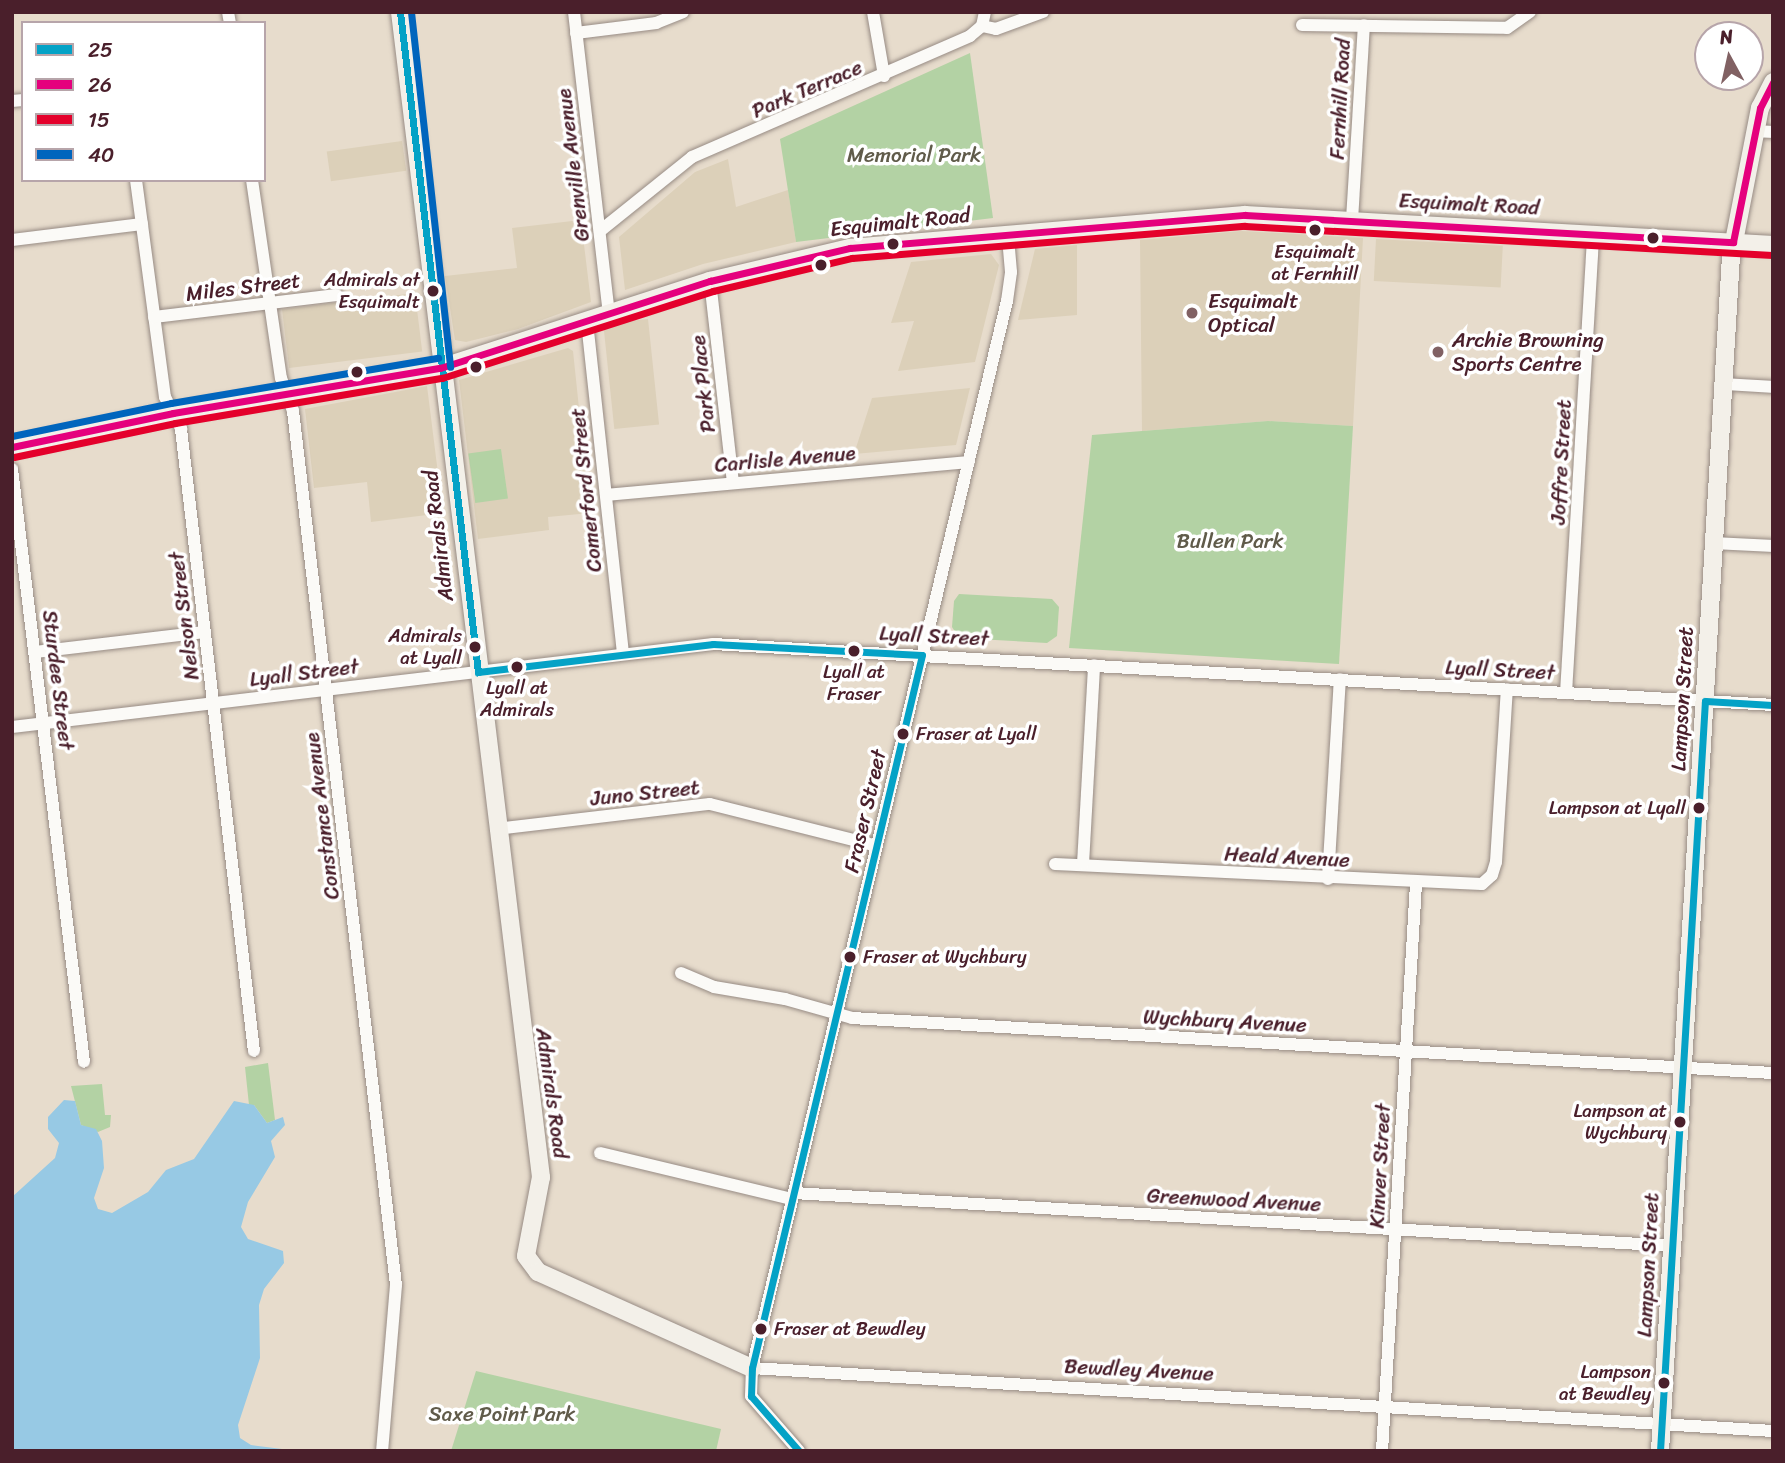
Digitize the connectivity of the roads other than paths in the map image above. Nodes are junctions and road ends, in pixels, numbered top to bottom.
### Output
1 (400, 12) edge
2 (573, 12) edge
3 (683, 12) edge
4 (873, 12) edge
5 (985, 12) edge
6 (1043, 12) edge
7 (1530, 12) edge
8 (1302, 25) dead end
9 (1364, 25) junction
10 (982, 26) junction
11 (576, 33) junction
12 (884, 76) junction
13 (1773, 82) edge
14 (1754, 131) junction
15 (1773, 132) edge
16 (136, 182) edge
17 (252, 182) edge
18 (1352, 220) junction
19 (142, 224) junction
20 (600, 231) junction
21 (1008, 234) junction
22 (1593, 234) junction
23 (12, 240) edge
24 (1733, 242) junction
25 (1773, 245) edge
26 (710, 281) junction
27 (337, 295) dead end
28 (269, 303) junction
29 (609, 314) junction
30 (154, 317) junction
31 (587, 322) junction
32 (440, 368) junction
33 (1724, 384) junction
34 (1773, 387) edge
35 (286, 395) junction
36 (173, 413) junction
37 (12, 447) edge
38 (968, 461) junction
39 (12, 469) edge
40 (733, 483) junction
41 (606, 495) junction
42 (1714, 543) junction
43 (1773, 546) edge
44 (205, 632) junction
45 (35, 652) junction
46 (623, 654) junction
47 (922, 655) junction
48 (1094, 665) junction
49 (478, 672) junction
50 (1340, 679) junction
51 (1507, 689) junction
52 (326, 690) junction
53 (1566, 693) junction
54 (1705, 701) junction
55 (213, 703) junction
56 (1773, 705) edge
57 (44, 723) junction
58 (12, 727) edge
59 (496, 829) junction
60 (877, 846) junction
61 (1055, 864) dead end
62 (1083, 864) junction
63 (1328, 878) junction
64 (1416, 884) junction
65 (681, 973) dead end
66 (837, 1013) junction
67 (254, 1051) dead end
68 (1406, 1051) junction
69 (84, 1062) dead end
70 (1683, 1068) junction
71 (1773, 1073) edge
72 (600, 1153) dead end
73 (793, 1196) junction
74 (1395, 1229) junction
75 (1672, 1246) junction
76 (527, 1261) joint
77 (752, 1368) junction
78 (1384, 1408) junction
79 (1662, 1424) junction
80 (1773, 1431) edge
81 (382, 1451) edge
82 (799, 1451) edge
83 (1382, 1451) edge
84 (1660, 1451) edge

1 - 32 street, Admirals Road
2 - 11 street, Grenville Avenue
3 - 11 street
4 - 12 street
5 - 10 street
6 - 10 street, Park Terrace
7 - 9 street, Fernhill Road
8 - 9 street
9 - 18 street, Fernhill Road
10 - 12 street, Park Terrace
11 - 20 street, Grenville Avenue
12 - 20 street, Park Terrace
13 - 14 street, Lampson Street
14 - 15 street
14 - 24 street, Lampson Street
16 - 19 street, Nelson Street
17 - 28 street, Constance Avenue
18 - 21 street, Esquimalt Road
18 - 22 street, Esquimalt Road
19 - 23 street
19 - 30 street, Nelson Street
20 - 29 street, Grenville Avenue
21 - 26 street, Esquimalt Road
21 - 38 street, Fraser Street
22 - 24 street, Esquimalt Road
22 - 53 street, Joffre Street
24 - 25 street, Esquimalt Road
24 - 33 street, Lampson Street
26 - 29 street, Esquimalt Road
26 - 40 street, Park Place
27 - 28 street, Miles Street
28 - 30 street, Miles Street
28 - 35 street, Constance Avenue
29 - 31 street, Esquimalt Road
30 - 36 street, Nelson Street
31 - 32 street, Esquimalt Road
31 - 41 street, Comerford Street
32 - 35 street, Esquimalt Road
32 - 49 street, Admirals Road
33 - 34 street
33 - 42 street, Lampson Street
35 - 36 street, Esquimalt Road
35 - 52 street, Constance Avenue
36 - 37 street, Esquimalt Road
36 - 44 street, Nelson Street
38 - 40 street, Carlisle Avenue
38 - 47 street, Fraser Street
39 - 45 street, Sturdee Street
40 - 41 street, Carlisle Avenue
41 - 46 street, Comerford Street
42 - 43 street
42 - 54 street, Lampson Street
44 - 45 street
44 - 55 street, Nelson Street
45 - 57 street, Sturdee Street
46 - 47 street, Lyall Street
46 - 49 street, Lyall Street
47 - 48 street, Lyall Street
47 - 60 street, Fraser Street
48 - 50 street, Lyall Street
48 - 62 street
49 - 52 street, Lyall Street
49 - 59 street, Admirals Road
50 - 51 street, Lyall Street
50 - 63 street
51 - 53 street, Lyall Street
51 - 64 street, Heald Avenue
52 - 55 street, Lyall Street
52 - 81 street, Constance Avenue
53 - 54 street, Lyall Street
54 - 56 street, Lyall Street
54 - 70 street, Lampson Street
55 - 57 street, Lyall Street
55 - 67 street, Nelson Street
57 - 58 street, Lyall Street
57 - 69 street, Sturdee Street
59 - 60 street, Juno Street
59 - 76 street, Admirals Road
60 - 66 street, Fraser Street
61 - 62 street, Heald Avenue
62 - 63 street, Heald Avenue
63 - 64 street, Heald Avenue
64 - 68 street, Kinver Street
65 - 66 street, Wychbury Avenue
66 - 68 street, Wychbury Avenue
66 - 73 street, Fraser Street
68 - 70 street, Wychbury Avenue
68 - 74 street, Kinver Street
70 - 71 street, Wychbury Avenue
70 - 75 street, Lampson Street
72 - 73 street, Greenwood Avenue
73 - 74 street, Greenwood Avenue
73 - 77 street, Fraser Street
74 - 75 street, Greenwood Avenue
74 - 78 street, Kinver Street
75 - 79 street, Lampson Street
76 - 77 street, Bewdley Avenue
77 - 78 street, Bewdley Avenue
77 - 82 street, Fraser Street
78 - 79 street, Bewdley Avenue
78 - 83 street, Kinver Street
79 - 80 street, Bewdley Avenue
79 - 84 street, Lampson Street

